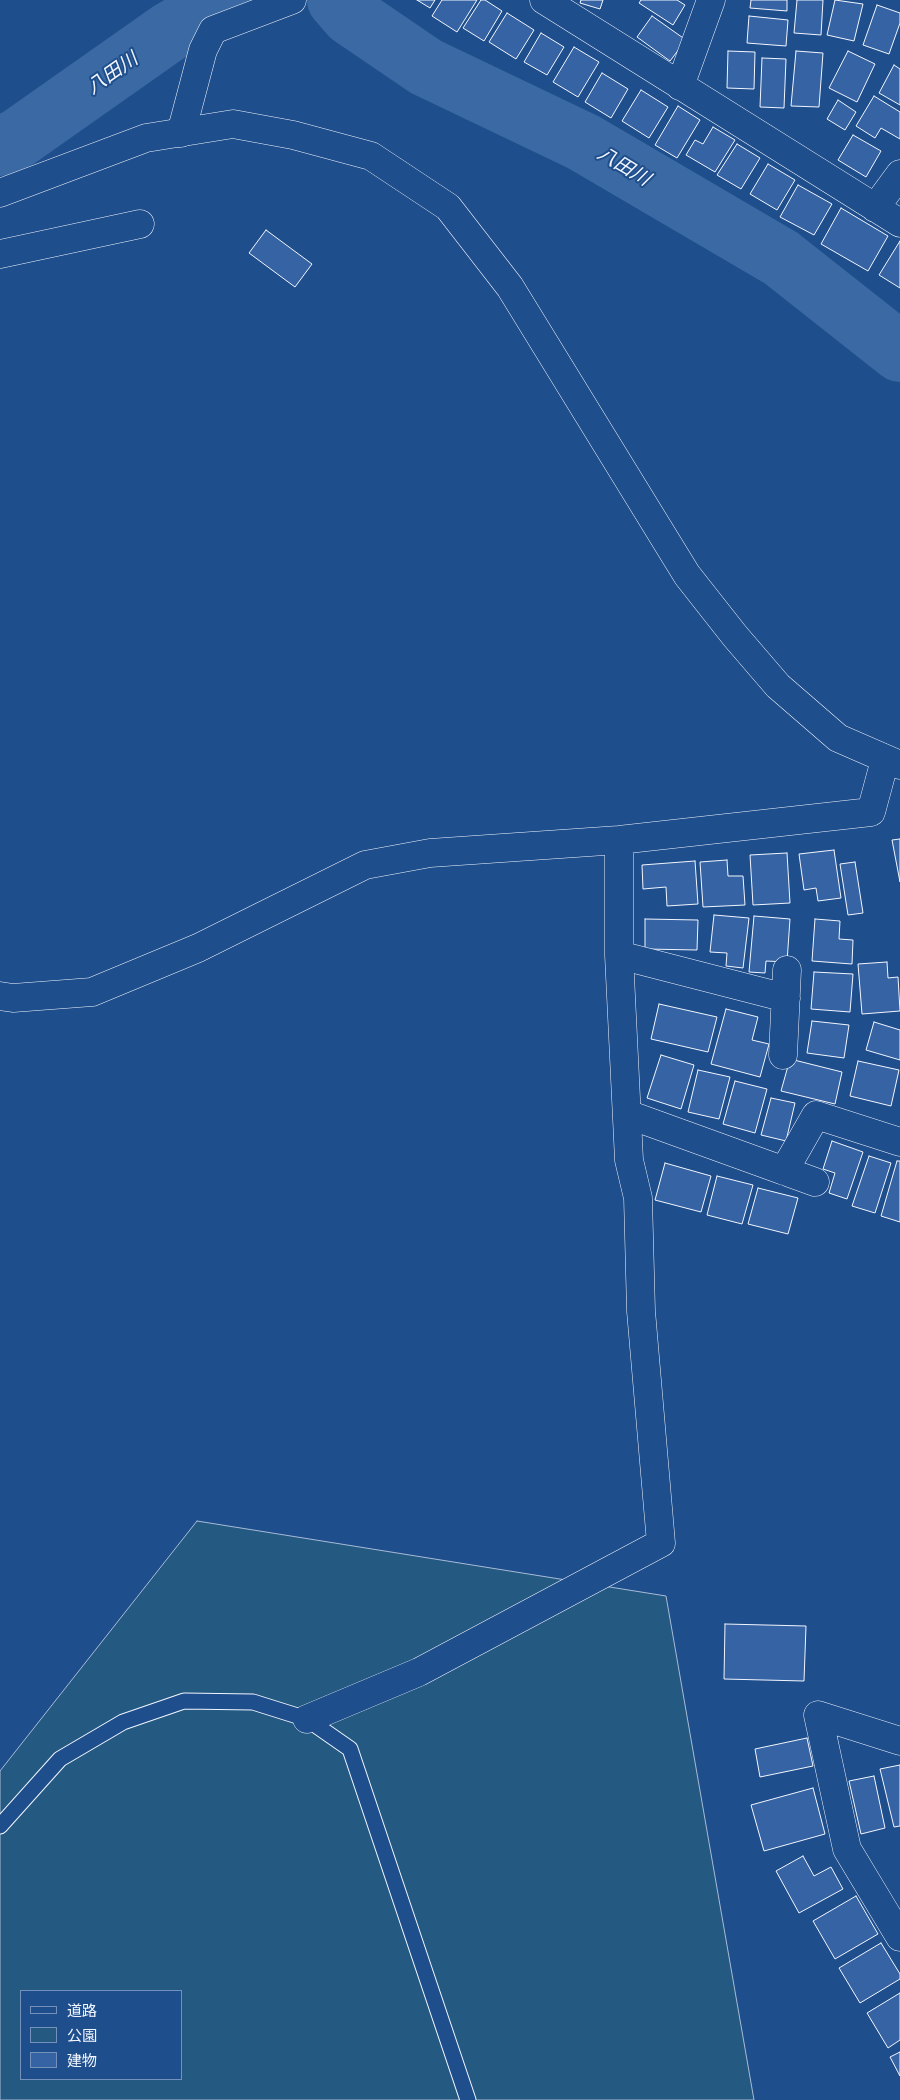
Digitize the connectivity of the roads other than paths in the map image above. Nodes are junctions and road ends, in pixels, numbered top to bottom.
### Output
1 (292, 0) edge
2 (544, 0) edge
3 (711, 0) edge
4 (680, 86) junction
5 (181, 132) junction
6 (900, 174) edge
7 (0, 193) edge
8 (875, 208) junction
9 (900, 223) edge
10 (140, 224) dead end
11 (0, 254) edge
12 (892, 763) edge
13 (619, 840) junction
14 (619, 954) junction
15 (787, 970) dead end
16 (0, 996) edge
17 (786, 998) junction
18 (783, 1054) dead end
19 (627, 1114) junction
20 (900, 1142) edge
21 (784, 1171) junction
22 (815, 1182) dead end
23 (307, 1719) junction
24 (900, 1741) edge
25 (0, 1826) edge
26 (900, 1938) edge
27 (468, 2100) edge

1 - 5 street
2 - 4 street
3 - 4 street
4 - 8 street
5 - 7 street
5 - 12 street
6 - 8 street
8 - 9 street
10 - 11 street
12 - 13 street
13 - 14 street
13 - 16 street
14 - 17 street
14 - 19 street
15 - 17 street
17 - 18 street
19 - 21 street
19 - 23 street
20 - 21 street
21 - 22 street
23 - 25 lane
23 - 27 lane
24 - 26 street

